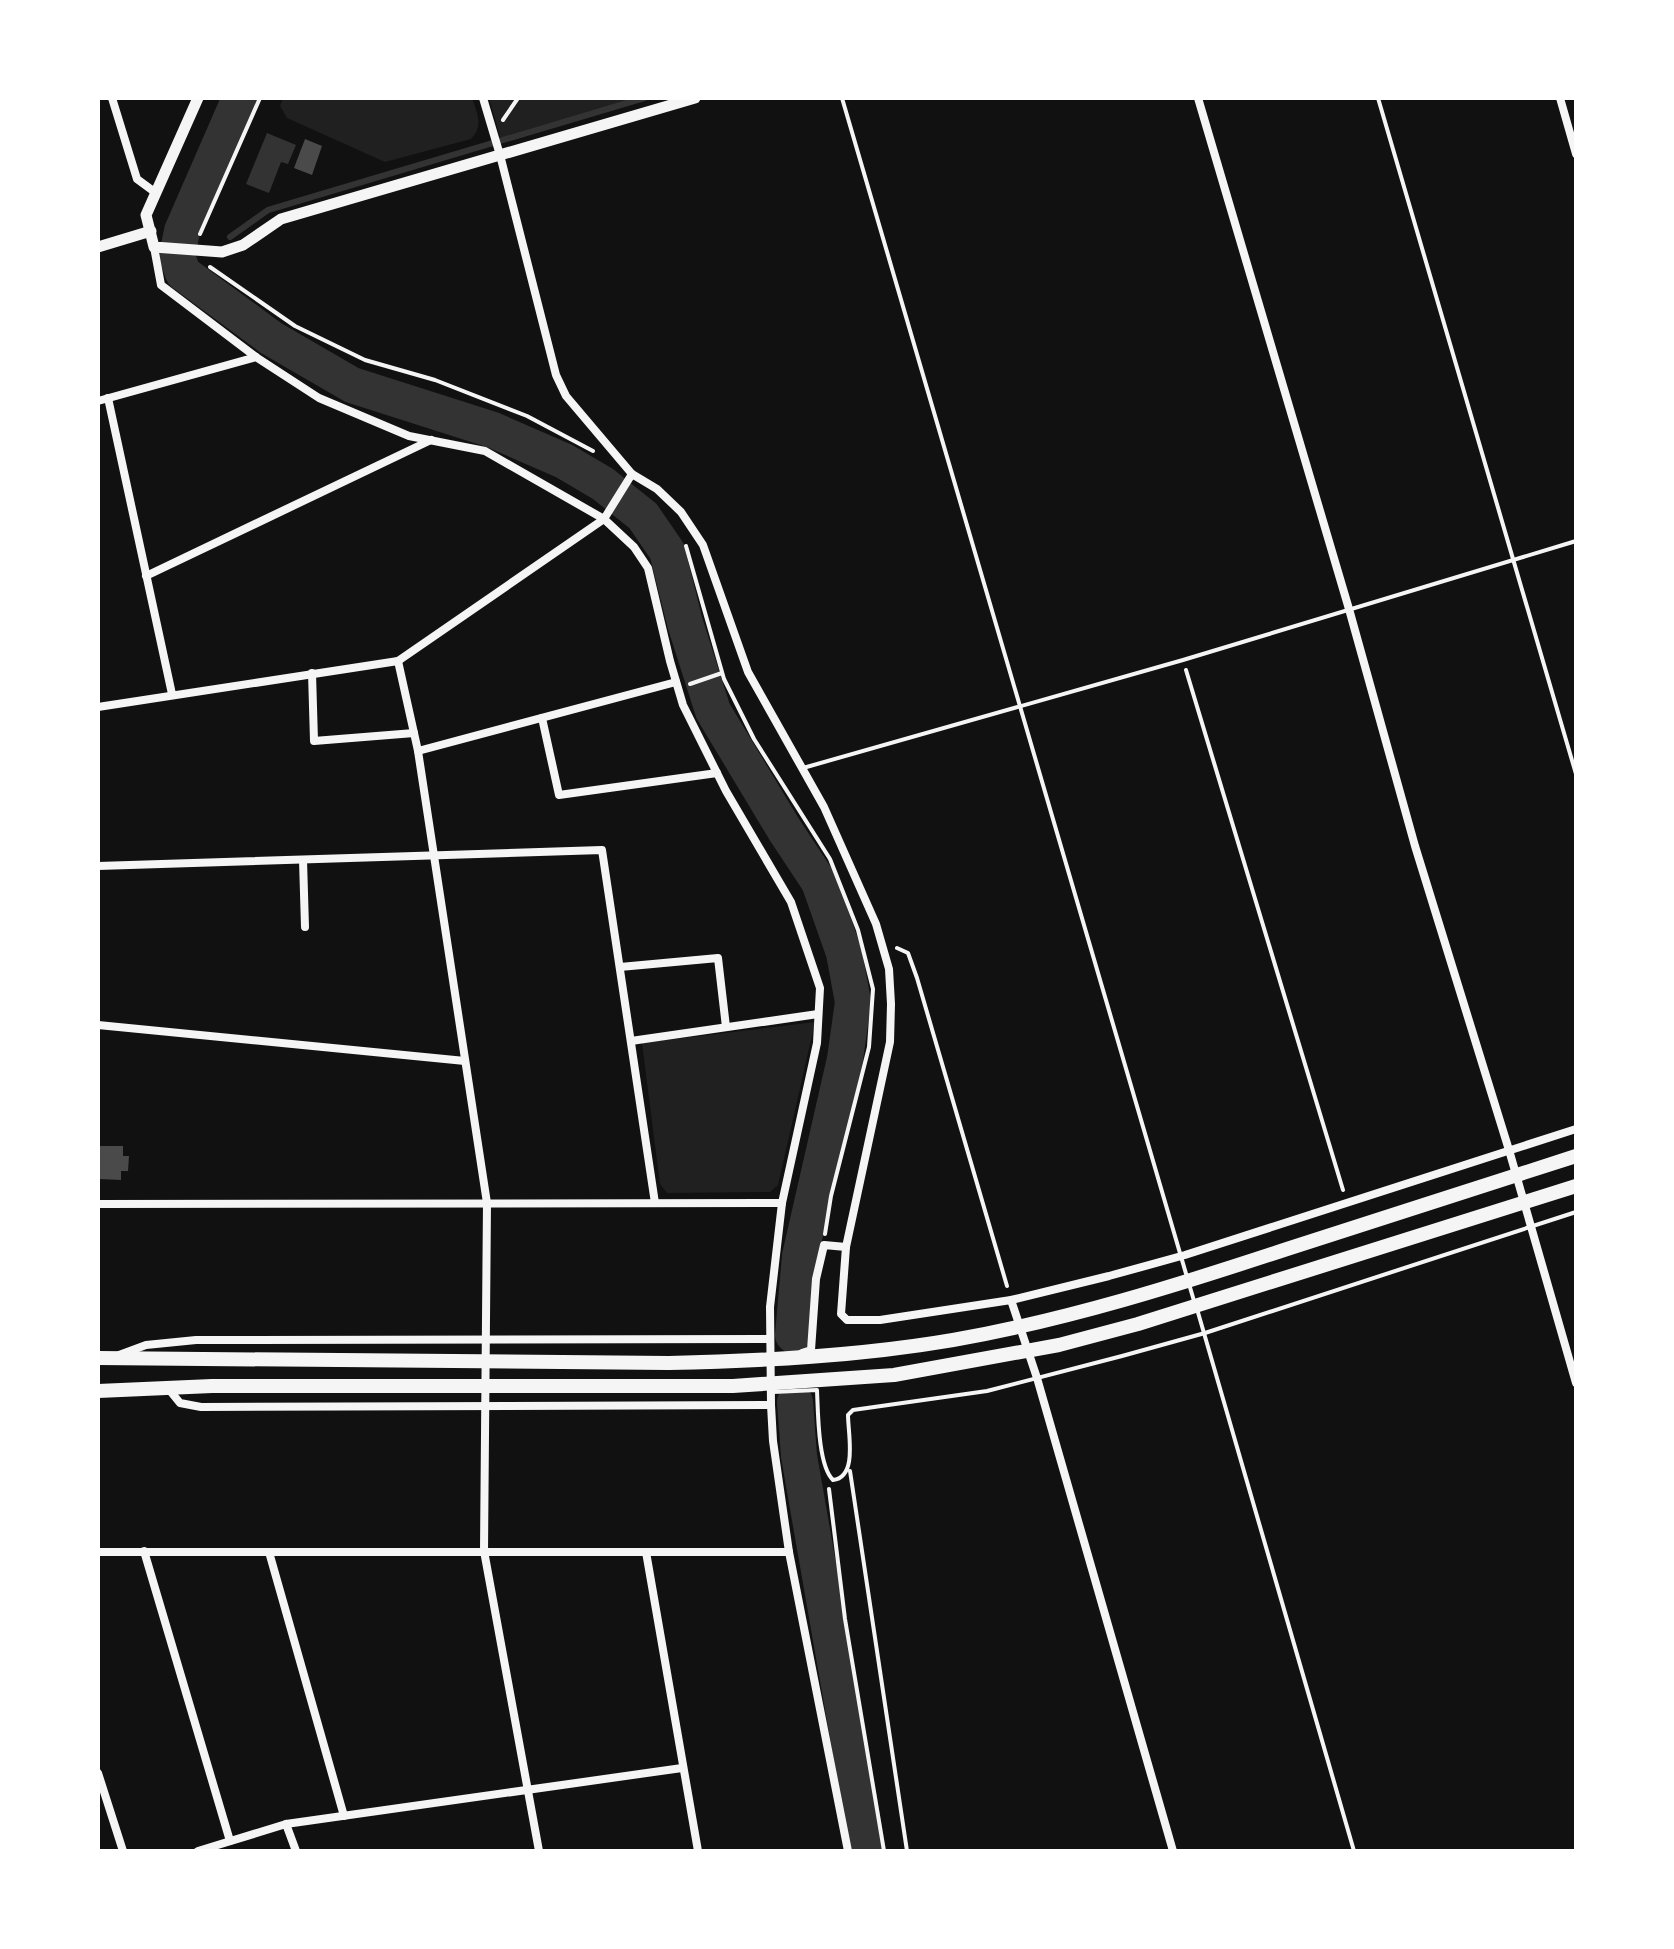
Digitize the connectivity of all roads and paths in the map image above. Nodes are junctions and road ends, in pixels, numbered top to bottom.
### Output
1 (112, 98) edge
2 (198, 98) edge
3 (260, 98) edge
4 (483, 98) edge
5 (518, 98) edge
6 (695, 98) edge
7 (842, 98) edge
8 (1198, 98) edge
9 (1378, 98) edge
10 (1560, 98) edge
11 (493, 130) junction
12 (1576, 154) edge
13 (500, 155) junction
14 (156, 193) junction
15 (151, 231) junction
16 (98, 247) edge
17 (154, 247) junction
18 (199, 251) junction
19 (256, 357) junction
20 (103, 399) edge
21 (431, 440) junction
22 (604, 457) dead end
23 (632, 474) junction
24 (604, 519) junction
25 (1576, 541) edge
26 (686, 544) dead end
27 (1514, 560) junction
28 (146, 576) junction
29 (1349, 609) junction
30 (1183, 660) junction
31 (398, 661) junction
32 (312, 673) junction
33 (722, 673) junction
34 (676, 682) junction
35 (691, 684) dead end
36 (172, 694) junction
37 (98, 707) edge
38 (1018, 708) junction
39 (542, 718) junction
40 (414, 733) junction
41 (418, 751) junction
42 (803, 768) junction
43 (717, 773) junction
44 (1576, 774) edge
45 (434, 856) junction
46 (303, 860) junction
47 (98, 866) edge
48 (305, 927) dead end
49 (883, 949) junction
50 (620, 967) junction
51 (818, 1014) junction
52 (98, 1025) edge
53 (726, 1027) junction
54 (631, 1041) junction
55 (465, 1061) junction
56 (1576, 1129) edge
57 (1509, 1150) junction
58 (1576, 1156) edge
59 (1576, 1186) edge
60 (1347, 1202) junction
61 (487, 1203) junction
62 (655, 1203) junction
63 (782, 1203) junction
64 (98, 1204) edge
65 (1576, 1212) edge
66 (1530, 1226) junction
67 (824, 1245) junction
68 (846, 1247) junction
69 (1180, 1256) junction
70 (1011, 1300) junction
71 (1205, 1333) junction
72 (770, 1339) junction
73 (484, 1340) junction
74 (769, 1354) junction
75 (105, 1358) edge
76 (1037, 1378) junction
77 (1576, 1383) edge
78 (167, 1387) junction
79 (98, 1391) edge
80 (771, 1392) junction
81 (484, 1404) junction
82 (771, 1405) junction
83 (849, 1464) junction
84 (828, 1475) junction
85 (144, 1551) junction
86 (484, 1551) junction
87 (98, 1552) edge
88 (269, 1552) junction
89 (646, 1552) junction
90 (789, 1552) junction
91 (682, 1768) junction
92 (98, 1773) edge
93 (528, 1789) junction
94 (344, 1816) junction
95 (286, 1824) junction
96 (230, 1841) junction
97 (123, 1851) edge
98 (198, 1851) edge
99 (296, 1851) edge
100 (539, 1851) edge
101 (698, 1851) edge
102 (848, 1851) edge
103 (884, 1851) edge
104 (907, 1851) edge
105 (1173, 1851) edge
106 (1354, 1851) edge

1 - 14 street
2 - 14 street
3 - 18 path
4 - 11 street
5 - 11 path
6 - 13 street
7 - 38 lane
8 - 29 street
9 - 27 lane
10 - 12 street
11 - 13 street
13 - 18 street
13 - 23 street
14 - 15 street
15 - 16 street
15 - 17 street
17 - 18 street
17 - 19 street
18 - 22 path
19 - 20 street
19 - 21 street
20 - 28 street
21 - 24 street
21 - 28 street
23 - 24 street
23 - 42 street
24 - 31 street
24 - 34 street
25 - 27 lane
26 - 33 path
27 - 29 lane
27 - 44 lane
28 - 36 street
29 - 30 lane
29 - 57 street
30 - 38 lane
30 - 60 path
31 - 32 street
31 - 40 street
32 - 36 street
32 - 40 street
33 - 35 path
33 - 67 path
34 - 39 street
34 - 43 street
36 - 37 street
38 - 42 lane
38 - 69 lane
39 - 41 street
39 - 43 street
40 - 41 street
41 - 45 street
42 - 49 street
43 - 51 street
45 - 46 street
45 - 50 street
45 - 55 street
46 - 47 street
46 - 48 street
49 - 68 street
49 - 70 path
50 - 53 street
50 - 54 street
51 - 53 street
51 - 63 street
52 - 55 street
53 - 54 street
54 - 62 street
55 - 61 street
56 - 57 street
57 - 60 street
57 - 66 street
58 - 75 highway
59 - 78 highway
60 - 69 street
61 - 62 street
61 - 64 street
61 - 73 street
62 - 63 street
63 - 72 street
65 - 66 lane
66 - 71 lane
66 - 77 street
67 - 68 street
67 - 74 street
68 - 70 street
69 - 70 street
69 - 71 lane
70 - 76 street
71 - 76 lane
71 - 106 lane
72 - 73 street
72 - 74 street
73 - 75 street
73 - 81 street
74 - 80 street
76 - 83 lane
76 - 105 street
78 - 79 highway
78 - 81 street
80 - 82 street
80 - 84 lane
81 - 82 street
81 - 86 street
82 - 90 street
83 - 84 lane
83 - 104 lane
84 - 103 path
85 - 87 street
85 - 88 street
85 - 96 street
86 - 88 street
86 - 89 street
86 - 93 street
88 - 94 street
89 - 90 street
89 - 91 street
90 - 102 street
91 - 93 street
91 - 101 street
92 - 97 street
93 - 94 street
93 - 100 street
94 - 95 street
95 - 96 street
95 - 99 street
96 - 98 street

